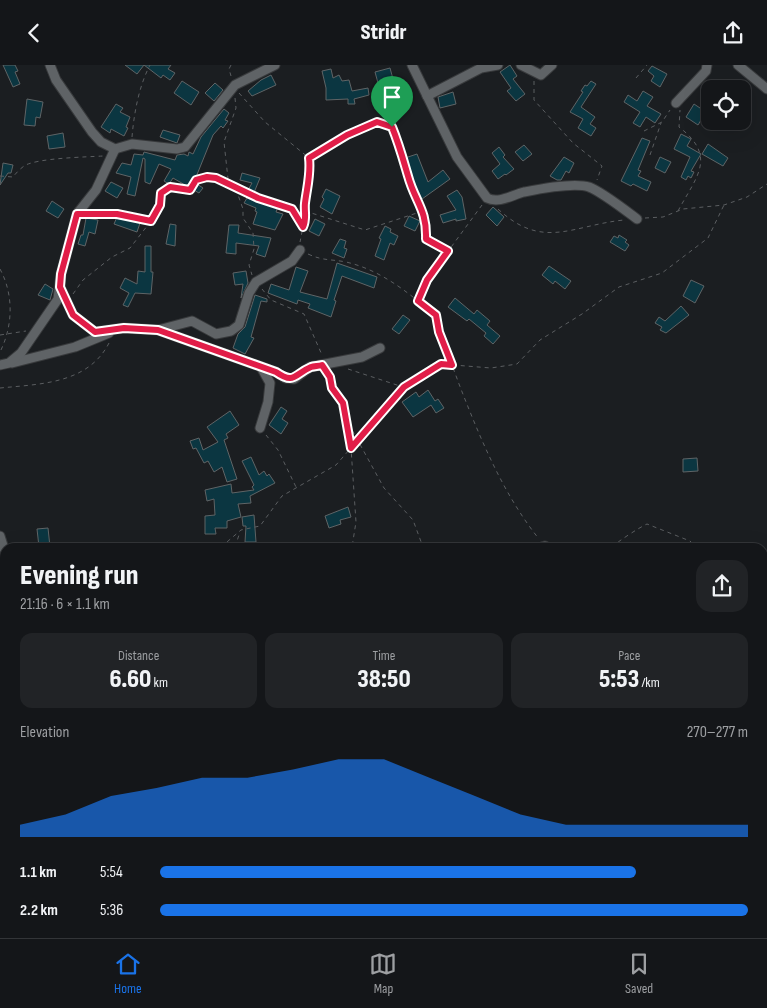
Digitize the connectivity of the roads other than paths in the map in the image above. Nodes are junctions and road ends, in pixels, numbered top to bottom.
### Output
1 (50, 65) edge
2 (275, 65) edge
3 (412, 65) edge
4 (498, 65) edge
5 (521, 65) edge
6 (552, 65) edge
7 (707, 65) edge
8 (738, 65) edge
9 (767, 89) edge
10 (427, 95) junction
11 (679, 100) road end
12 (113, 152) junction
13 (636, 219) road end
14 (300, 250) road end
15 (60, 287) junction
16 (124, 328) junction
17 (158, 330) junction
18 (380, 349) dead end
19 (4, 364) edge
20 (260, 367) junction
21 (260, 429) road end

1 - 12 street
2 - 12 street
3 - 10 street
4 - 10 street
5 - 6 street
7 - 11 street
8 - 9 street
10 - 13 street
12 - 15 street
14 - 17 street
15 - 16 street
15 - 19 street
16 - 17 street
16 - 19 street
17 - 20 street
18 - 20 street
20 - 21 street

